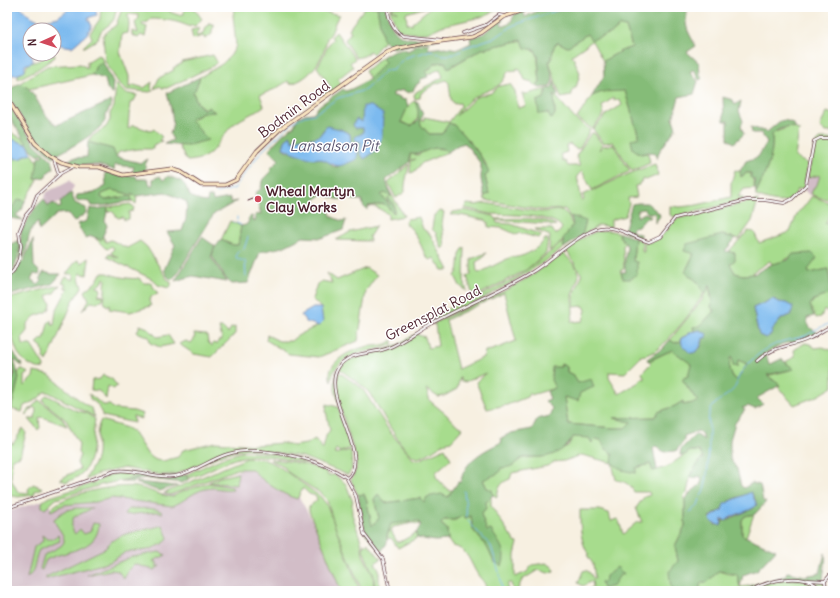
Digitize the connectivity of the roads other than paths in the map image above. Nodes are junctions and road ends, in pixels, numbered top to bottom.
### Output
1 (387, 7) edge
2 (533, 7) edge
3 (504, 16) junction
4 (463, 33) dead end
5 (443, 40) junction
6 (7, 98) edge
7 (833, 138) edge
8 (54, 159) junction
9 (74, 166) junction
10 (59, 175) junction
11 (7, 278) edge
12 (833, 326) edge
13 (7, 352) edge
14 (757, 361) dead end
15 (7, 383) edge
16 (347, 478) junction
17 (7, 508) edge
18 (833, 572) edge
19 (807, 580) junction
20 (825, 581) junction
21 (390, 591) edge
22 (750, 591) edge
23 (825, 591) edge

1 - 5 street
2 - 3 main road, Bodmin Road
3 - 4 street
3 - 5 main road, Bodmin Road
5 - 9 main road, Bodmin Road
6 - 8 main road, Bodmin Road
7 - 16 street, Greensplat Road
8 - 9 main road, Bodmin Road
8 - 10 street
9 - 10 street
10 - 11 street
12 - 14 street
13 - 15 street
16 - 17 street
16 - 21 street
18 - 20 street
19 - 20 street
19 - 22 street
19 - 23 street
20 - 23 street

